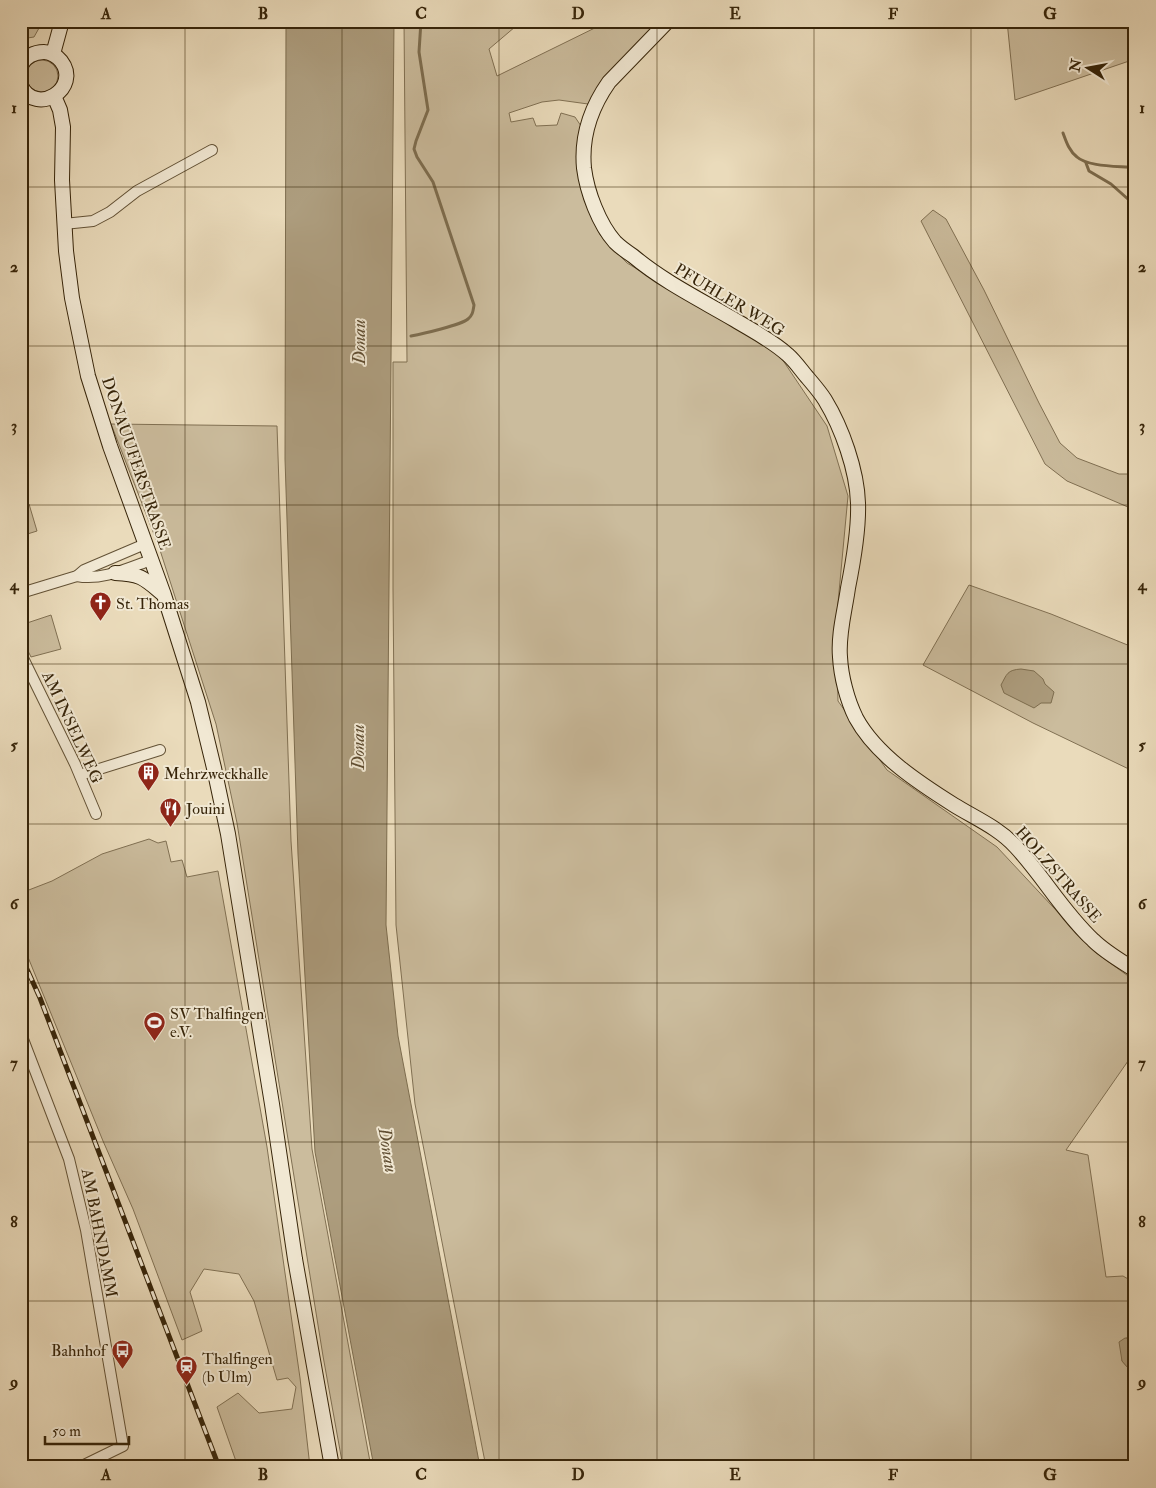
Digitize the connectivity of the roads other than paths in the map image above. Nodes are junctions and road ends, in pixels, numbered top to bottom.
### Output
1 (62, 21) edge
2 (668, 21) edge
3 (53, 54) junction
4 (21, 65) edge
5 (21, 86) edge
6 (54, 96) junction
7 (212, 150) dead end
8 (64, 224) junction
9 (145, 544) junction
10 (151, 560) junction
11 (115, 573) junction
12 (78, 576) junction
13 (21, 593) edge
14 (164, 595) junction
15 (21, 654) edge
16 (160, 750) dead end
17 (80, 775) junction
18 (954, 804) joint
19 (96, 814) dead end
20 (1135, 970) edge
21 (21, 1034) edge
22 (80, 1467) edge
23 (332, 1467) edge

1 - 3 street
2 - 18 street, PFUHLER WEG
3 - 4 street
3 - 6 street
5 - 6 street
6 - 8 street, DONAUUFERSTRASSE
7 - 8 street
8 - 9 street, DONAUUFERSTRASSE
9 - 10 street, DONAUUFERSTRASSE
9 - 12 street
10 - 11 street
10 - 14 street, DONAUUFERSTRASSE
11 - 12 street
11 - 14 street
12 - 13 street
14 - 23 street, DONAUUFERSTRASSE
15 - 17 street, AM INSELWEG
16 - 17 street
17 - 19 street, AM INSELWEG
18 - 20 street, HOLZSTRASSE
21 - 22 street, AM BAHNDAMM

